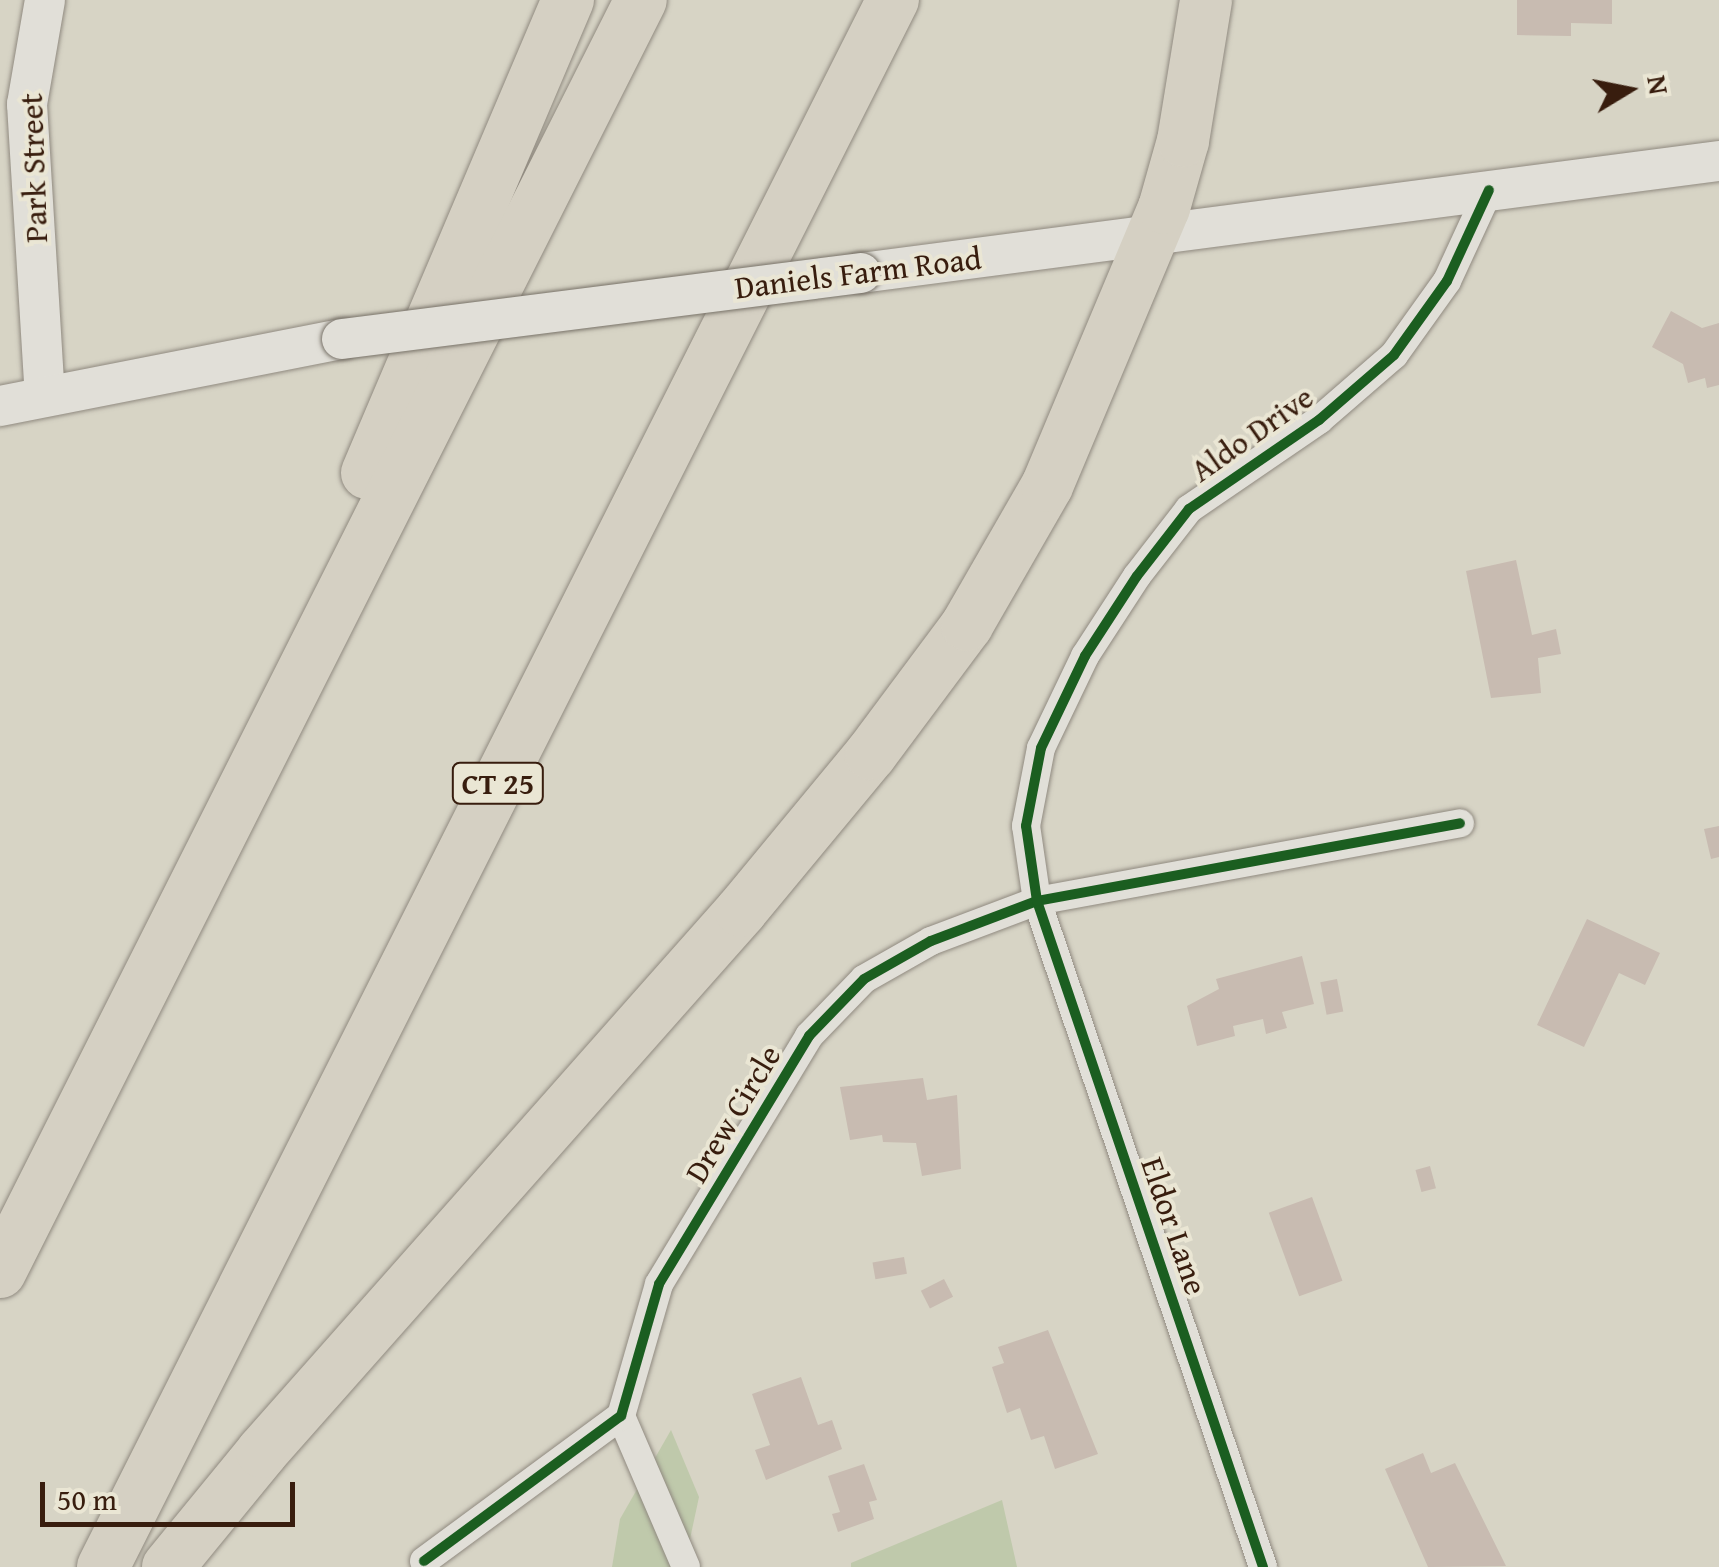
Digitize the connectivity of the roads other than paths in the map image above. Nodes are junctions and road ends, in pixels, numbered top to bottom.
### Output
1 (45, 0) edge
2 (568, 0) edge
3 (641, 0) edge
4 (893, 0) edge
5 (1206, 0) edge
6 (1719, 161) edge
7 (1488, 190) junction
8 (1154, 234) junction
9 (45, 396) junction
10 (0, 406) edge
11 (1460, 823) dead end
12 (1038, 901) junction
13 (163, 950) junction
14 (0, 1272) edge
15 (620, 1416) junction
16 (424, 1561) dead end
17 (103, 1567) edge
18 (168, 1567) edge
19 (686, 1567) edge
20 (1263, 1567) edge

1 - 9 main road, Park Street
2 - 13 highway
3 - 13 highway
4 - 17 highway, CT 25
5 - 8 highway
6 - 7 main road, Daniels Farm Road
7 - 8 main road, Daniels Farm Road
7 - 12 street, Aldo Drive
8 - 9 main road, Daniels Farm Road, bridge
8 - 18 highway
9 - 10 main road, Daniels Farm Road
11 - 12 street, Drew Circle
12 - 15 street, Drew Circle
12 - 20 street, Eldor Lane
13 - 14 highway
15 - 16 street
15 - 19 street

